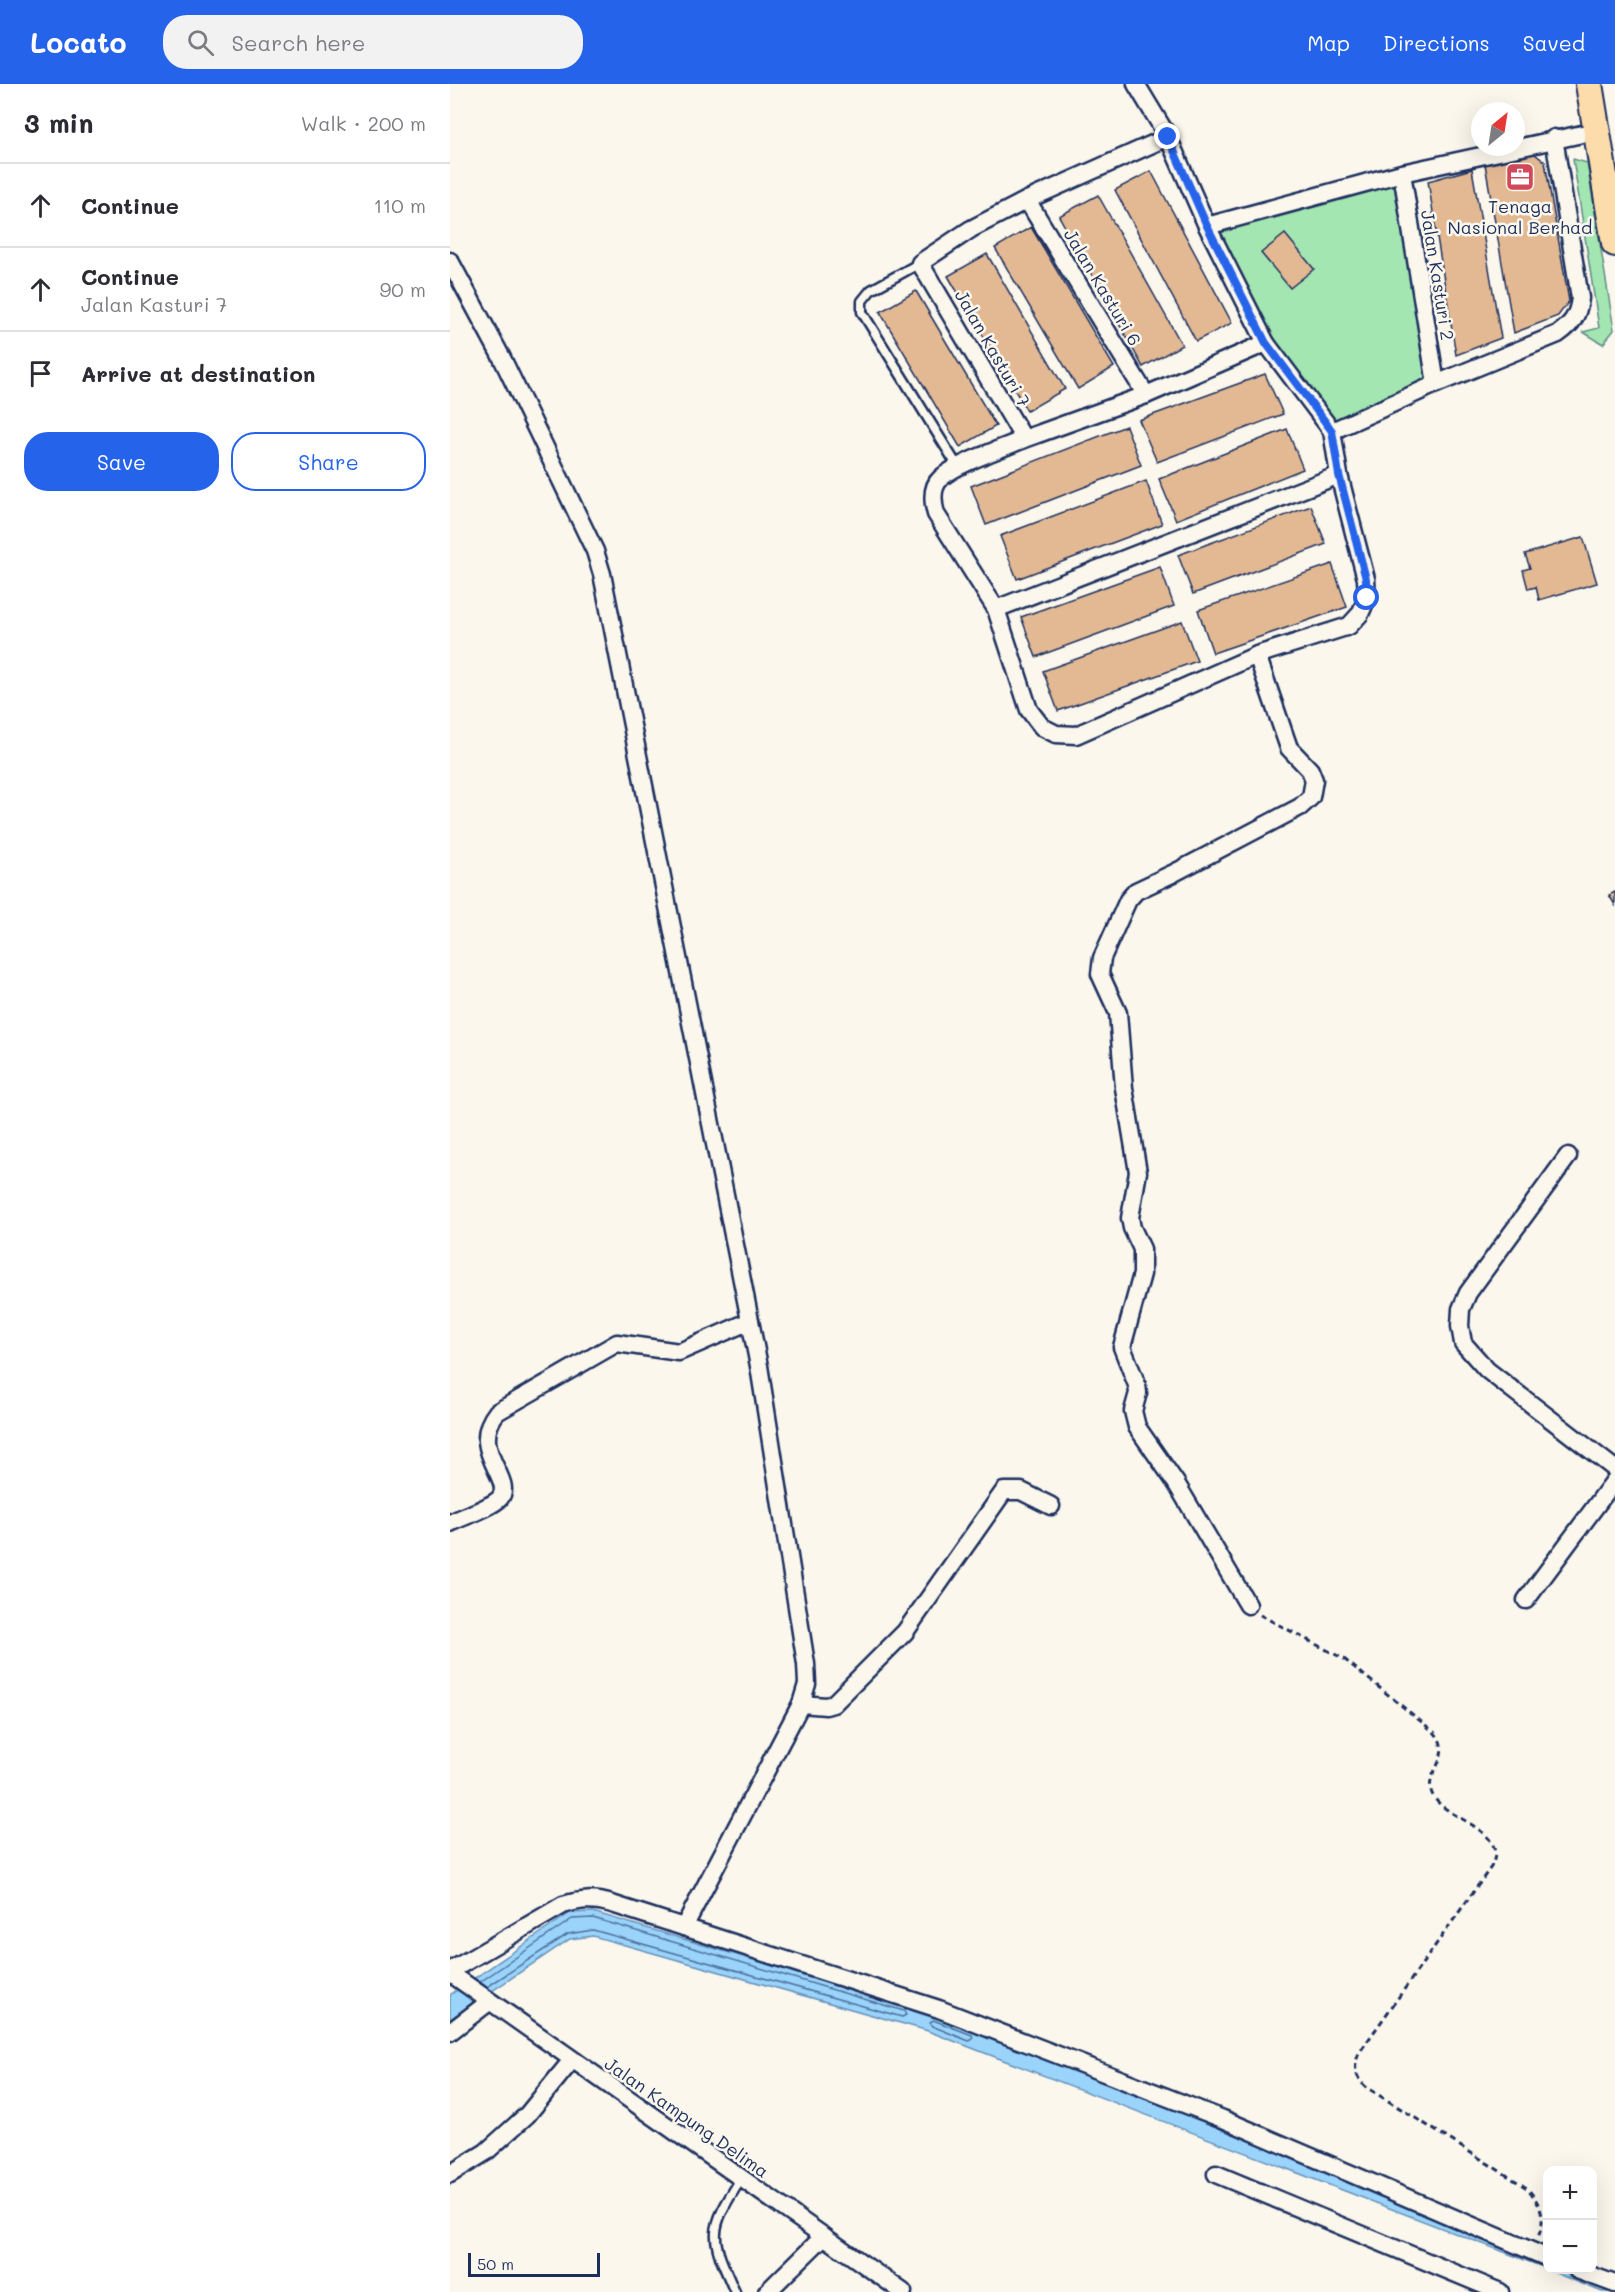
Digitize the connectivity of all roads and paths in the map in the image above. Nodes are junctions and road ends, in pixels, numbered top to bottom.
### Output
1 (1136, 84) edge
2 (1589, 84) edge
3 (1596, 131) junction
4 (1168, 137) junction
5 (1554, 138) junction
6 (1402, 173) junction
7 (1027, 200) junction
8 (1207, 226) junction
9 (1615, 243) edge
10 (450, 261) edge
11 (920, 262) junction
12 (1266, 343) junction
13 (1436, 384) junction
14 (1146, 395) junction
15 (1332, 431) junction
16 (1024, 439) junction
17 (958, 467) junction
18 (1339, 475) junction
19 (996, 609) junction
20 (1257, 655) junction
21 (1568, 1156) dead end
22 (750, 1321) junction
23 (1615, 1469) edge
24 (1615, 1480) edge
25 (1051, 1506) dead end
26 (450, 1523) edge
27 (1526, 1600) dead end
28 (1248, 1605) joint
29 (801, 1704) junction
30 (684, 1927) junction
31 (451, 1973) edge
32 (489, 2002) junction
33 (450, 2032) edge
34 (572, 2060) junction
35 (450, 2174) edge
36 (1216, 2174) dead end
37 (741, 2179) junction
38 (824, 2236) junction
39 (1531, 2252) junction
40 (1543, 2256) edge
41 (1588, 2274) edge
42 (1615, 2284) edge
43 (735, 2292) edge
44 (767, 2292) edge
45 (903, 2292) edge
46 (1500, 2292) edge

1 - 4 street
2 - 3 main road
3 - 5 street
3 - 9 main road
4 - 7 street
4 - 8 street
5 - 6 street
5 - 13 street
6 - 8 street
6 - 13 street, Jalan Kasturi 2
7 - 11 street
7 - 14 street, Jalan Kasturi 6
8 - 12 street
10 - 22 street
11 - 16 street, Jalan Kasturi 7
11 - 17 lane
12 - 14 street
12 - 15 street
13 - 15 street
14 - 16 street
15 - 18 street
16 - 17 street
17 - 19 street
18 - 19 street
18 - 20 street
19 - 20 street
20 - 28 street
21 - 23 street
22 - 26 street
22 - 29 street
24 - 27 street
25 - 29 street
28 - 39 path
29 - 30 street
30 - 31 street
30 - 39 street
31 - 32 street, Jalan Kampung Delima
32 - 33 street
32 - 34 street, Jalan Kampung Delima
34 - 35 street
34 - 37 street, Jalan Kampung Delima
36 - 46 street
37 - 38 street, Jalan Kampung Delima
37 - 43 lane
38 - 44 street
38 - 45 street, Jalan Kampung Delima
39 - 40 street
41 - 42 street

